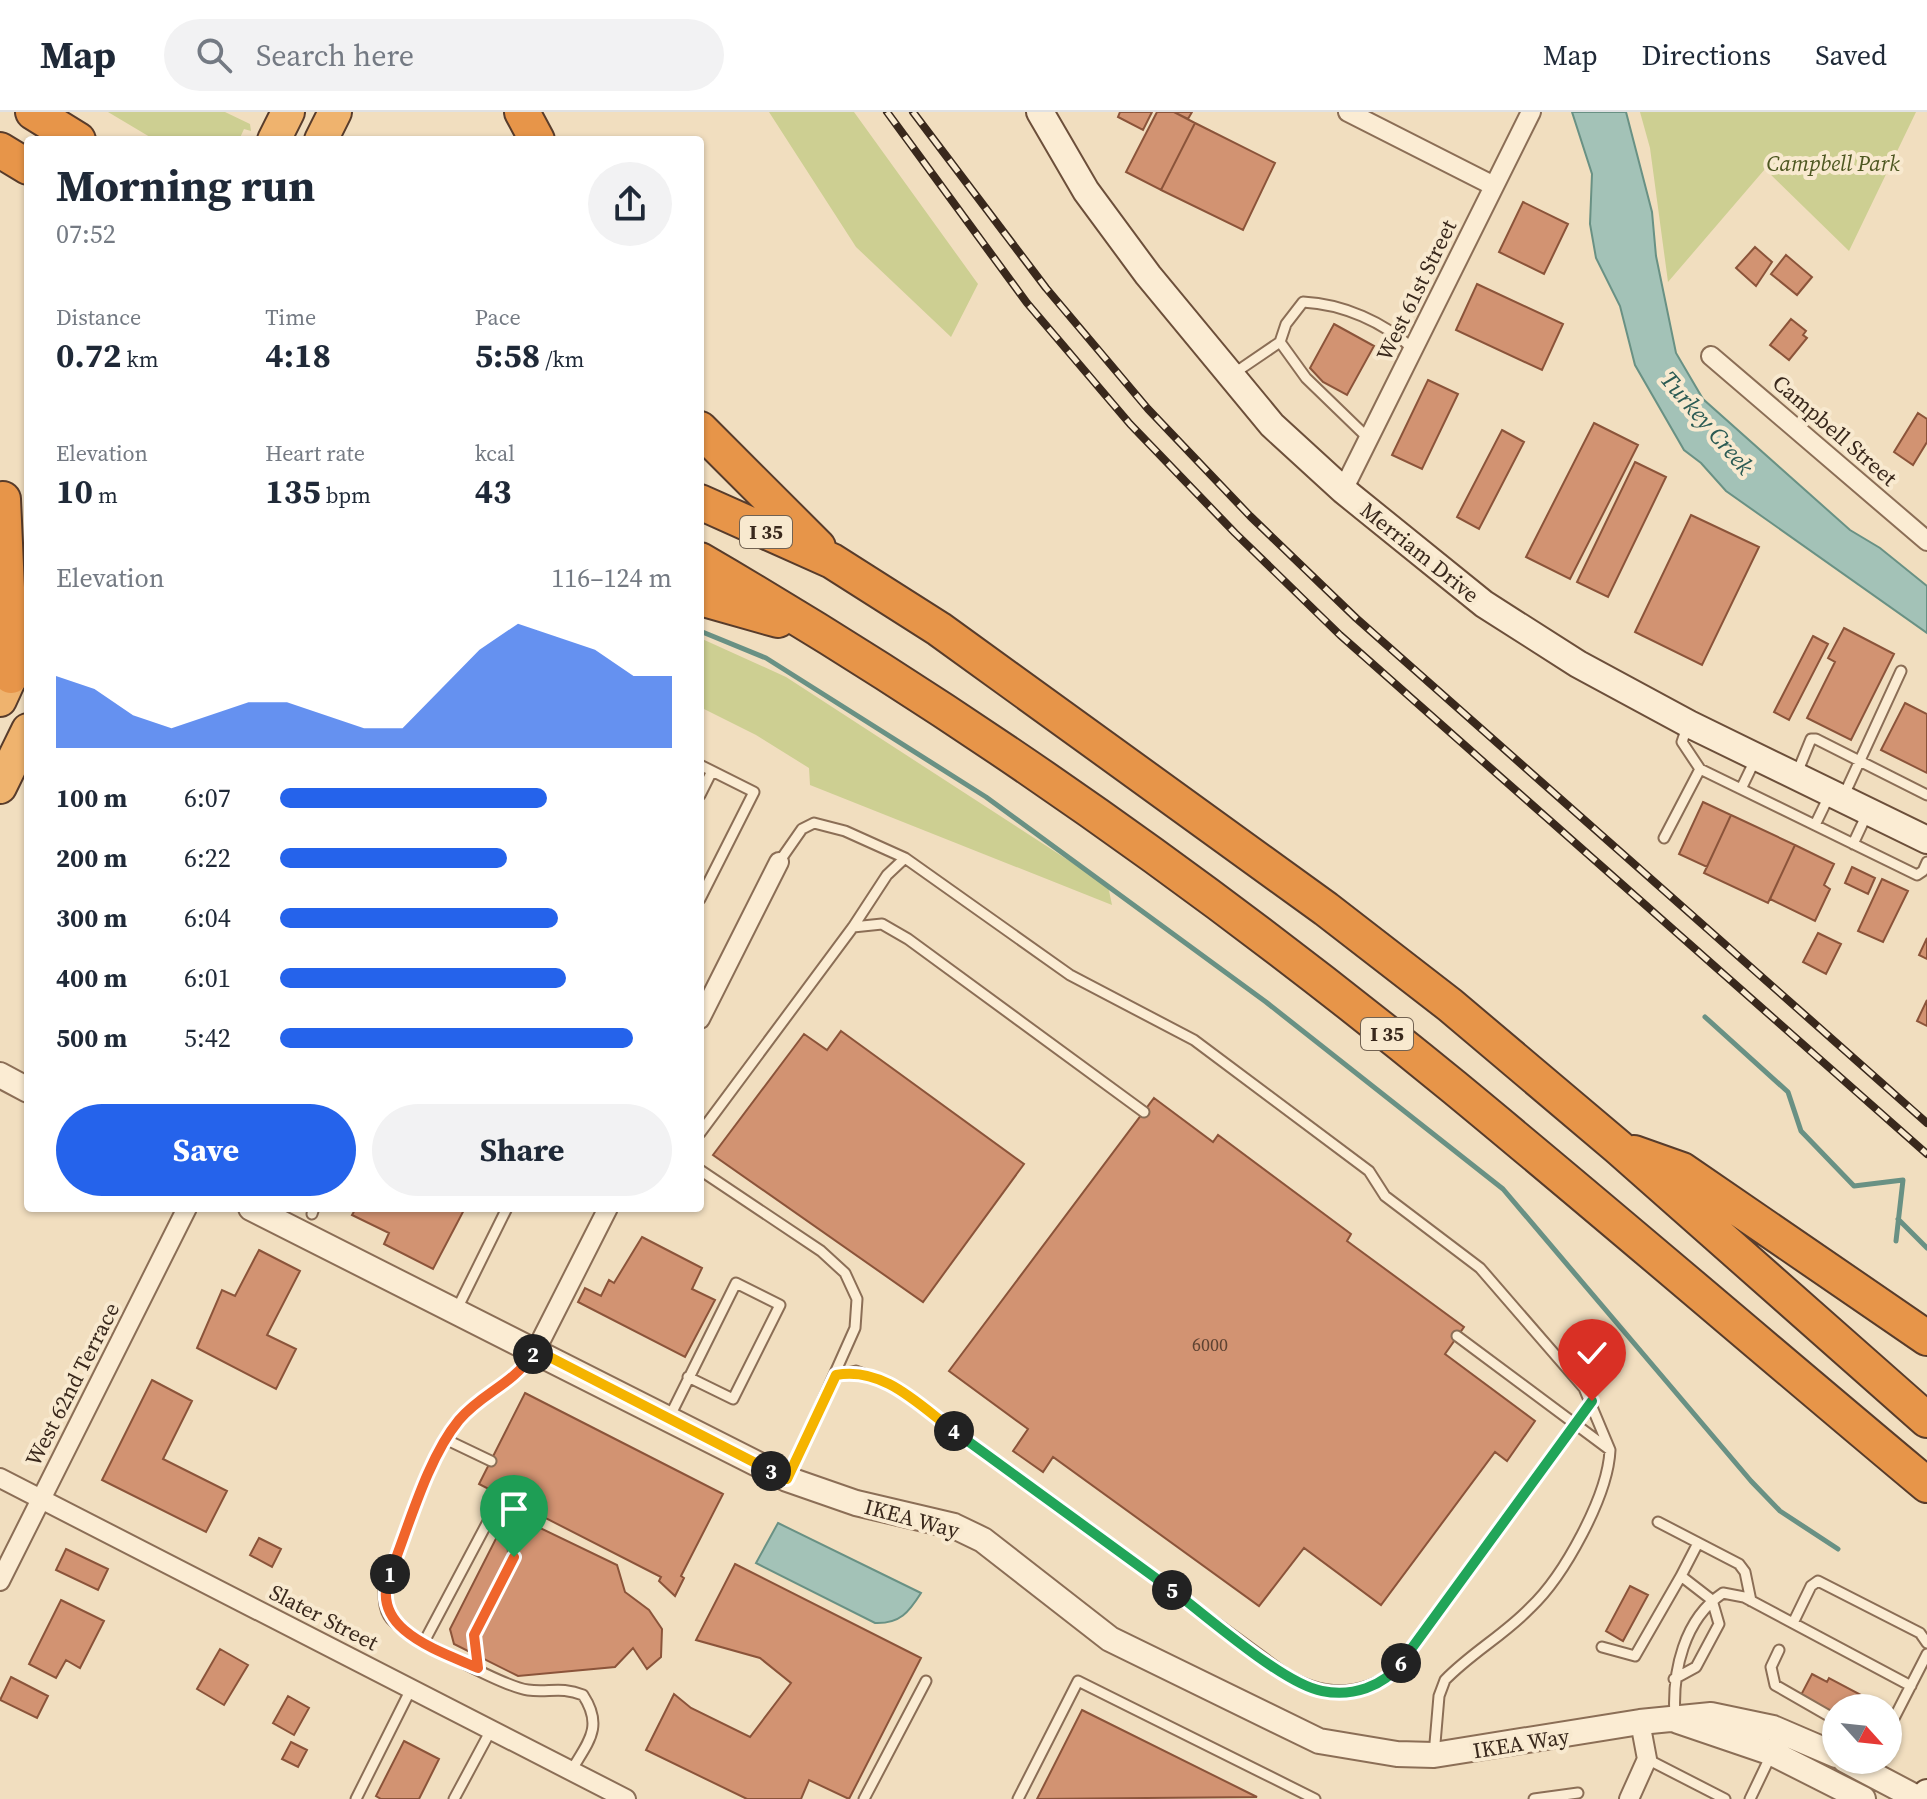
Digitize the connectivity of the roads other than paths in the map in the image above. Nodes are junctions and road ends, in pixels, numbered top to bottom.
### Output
1 (33, 112) edge
2 (335, 112) edge
3 (522, 112) edge
4 (1040, 112) edge
5 (1348, 112) edge
6 (1531, 112) edge
7 (72, 136) edge
8 (323, 136) edge
9 (535, 136) edge
10 (0, 150) edge
11 (24, 165) edge
12 (1494, 186) junction
13 (1280, 342) junction
14 (1413, 349) junction
15 (1711, 356) dead end
16 (1231, 376) junction
17 (704, 433) edge
18 (1369, 439) junction
19 (1343, 490) junction
20 (2, 496) edge
21 (704, 504) edge
22 (24, 528) edge
23 (1927, 541) edge
24 (832, 561) junction
25 (704, 562) edge
26 (704, 599) edge
27 (813, 629) junction
28 (24, 648) edge
29 (1901, 671) dead end
30 (5, 688) edge
31 (1689, 724) junction
32 (24, 738) edge
33 (1756, 757) junction
34 (1859, 761) junction
35 (704, 767) edge
36 (1700, 769) junction
37 (712, 771) junction
38 (1796, 776) junction
39 (0, 787) edge
40 (704, 787) edge
41 (1741, 789) junction
42 (1927, 795) edge
43 (1837, 796) junction
44 (1869, 811) junction
45 (1815, 825) junction
46 (1664, 838) dead end
47 (1927, 840) edge
48 (1853, 844) junction
49 (905, 858) junction
50 (779, 862) joint
51 (1927, 862) edge
52 (704, 871) edge
53 (712, 875) junction
54 (704, 891) edge
55 (853, 927) junction
56 (704, 1011) edge
57 (0, 1075) edge
58 (24, 1088) edge
59 (1144, 1112) dead end
60 (704, 1128) edge
61 (1618, 1147) junction
62 (704, 1173) edge
63 (185, 1212) edge
64 (259, 1212) edge
65 (505, 1212) edge
66 (601, 1212) edge
67 (456, 1310) junction
68 (1457, 1336) dead end
69 (1927, 1338) edge
70 (536, 1350) junction
71 (836, 1375) junction
72 (688, 1377) junction
73 (1592, 1401) junction
74 (669, 1418) junction
75 (1927, 1420) edge
76 (1575, 1424) junction
77 (445, 1439) junction
78 (1610, 1450) junction
79 (491, 1461) dead end
80 (0, 1478) edge
81 (787, 1479) junction
82 (1927, 1485) edge
83 (502, 1495) dead end
84 (41, 1499) junction
85 (490, 1518) junction
86 (1658, 1522) dead end
87 (1698, 1543) junction
88 (1681, 1576) junction
89 (0, 1581) edge
90 (1712, 1600) junction
91 (1751, 1601) junction
92 (1793, 1623) junction
93 (424, 1642) junction
94 (1927, 1643) edge
95 (1602, 1647) dead end
96 (1779, 1650) dead end
97 (1927, 1654) edge
98 (478, 1668) junction
99 (1674, 1679) junction
100 (926, 1681) dead end
101 (1911, 1686) junction
102 (411, 1689) junction
103 (1902, 1703) edge
104 (1822, 1712) edge
105 (1675, 1720) junction
106 (1640, 1722) junction
107 (491, 1730) junction
108 (1822, 1749) edge
109 (1772, 1753) junction
110 (1434, 1755) junction
111 (1647, 1759) junction
112 (571, 1771) junction
113 (1873, 1774) edge
114 (1578, 1793) dead end
115 (1927, 1793) edge
116 (356, 1799) edge
117 (454, 1799) edge
118 (626, 1799) edge
119 (864, 1799) edge
120 (1018, 1799) edge
121 (1315, 1799) edge
122 (1534, 1799) edge
123 (1629, 1799) edge
124 (1725, 1799) edge
125 (1750, 1799) edge
126 (1863, 1799) edge
127 (1922, 1799) edge

1 - 7 highway
2 - 8 highway
3 - 9 highway
4 - 16 main road, Merriam Drive
5 - 12 street
6 - 12 street, West 61st Street
10 - 11 highway
12 - 14 street, West 61st Street
13 - 14 lane
13 - 16 lane
13 - 18 lane
14 - 18 street, West 61st Street
15 - 23 street, Campbell Street
16 - 19 main road, Merriam Drive
17 - 24 highway
18 - 19 street, West 61st Street
19 - 31 main road, Merriam Drive
20 - 22 highway
20 - 30 highway
21 - 24 highway, I 35
24 - 61 highway, I 35
25 - 27 highway, I 35
26 - 27 highway
27 - 82 highway, I 35
28 - 30 highway
29 - 34 lane
31 - 33 main road, Merriam Drive
31 - 36 lane
32 - 39 highway
33 - 38 main road, Merriam Drive
33 - 41 lane
34 - 38 lane
34 - 42 lane
34 - 43 lane
35 - 37 lane
36 - 41 lane
36 - 46 lane
37 - 40 lane
37 - 53 lane
38 - 43 main road, Merriam Drive
41 - 45 lane
43 - 44 main road, Merriam Drive
43 - 45 lane
44 - 47 main road, Merriam Drive
44 - 48 lane
45 - 48 lane
48 - 51 lane
49 - 50 lane
49 - 55 lane
49 - 73 lane
50 - 56 street
52 - 53 lane
53 - 54 lane
55 - 59 lane
55 - 60 lane
57 - 58 street
61 - 69 highway
61 - 75 highway, I 35
62 - 71 lane
63 - 84 street, West 62nd Terrace
64 - 67 street, IKEA Way
65 - 67 lane
66 - 70 street
67 - 70 street, IKEA Way
68 - 76 lane
70 - 74 street, IKEA Way
70 - 77 lane
71 - 76 lane
71 - 81 lane
72 - 72 lane
72 - 74 lane
73 - 76 lane
73 - 78 lane
74 - 81 street, IKEA Way
76 - 78 lane
77 - 79 lane
77 - 93 lane
78 - 110 lane
80 - 84 street, Slater Street
81 - 110 street, IKEA Way
83 - 85 lane
84 - 89 street, West 62nd Terrace
84 - 102 street, Slater Street
85 - 93 lane
85 - 98 lane
86 - 87 lane
87 - 88 lane
87 - 91 lane
88 - 90 lane
88 - 95 lane
90 - 91 lane
90 - 99 lane
90 - 99 lane
91 - 92 lane
92 - 94 lane
92 - 101 lane
93 - 98 lane
96 - 104 lane
97 - 101 lane
98 - 112 lane
99 - 105 lane
100 - 119 lane
101 - 103 lane
102 - 107 street, Slater Street
102 - 116 lane
105 - 106 street, IKEA Way
105 - 108 street, IKEA Way
105 - 109 street, IKEA Way
106 - 110 street, IKEA Way
106 - 111 street
107 - 112 street, Slater Street
107 - 117 lane
109 - 125 lane
109 - 126 street, IKEA Way
111 - 123 street
111 - 124 lane
112 - 118 street, Slater Street
113 - 127 street
114 - 122 lane
115 - 127 main road
120 - 121 lane

